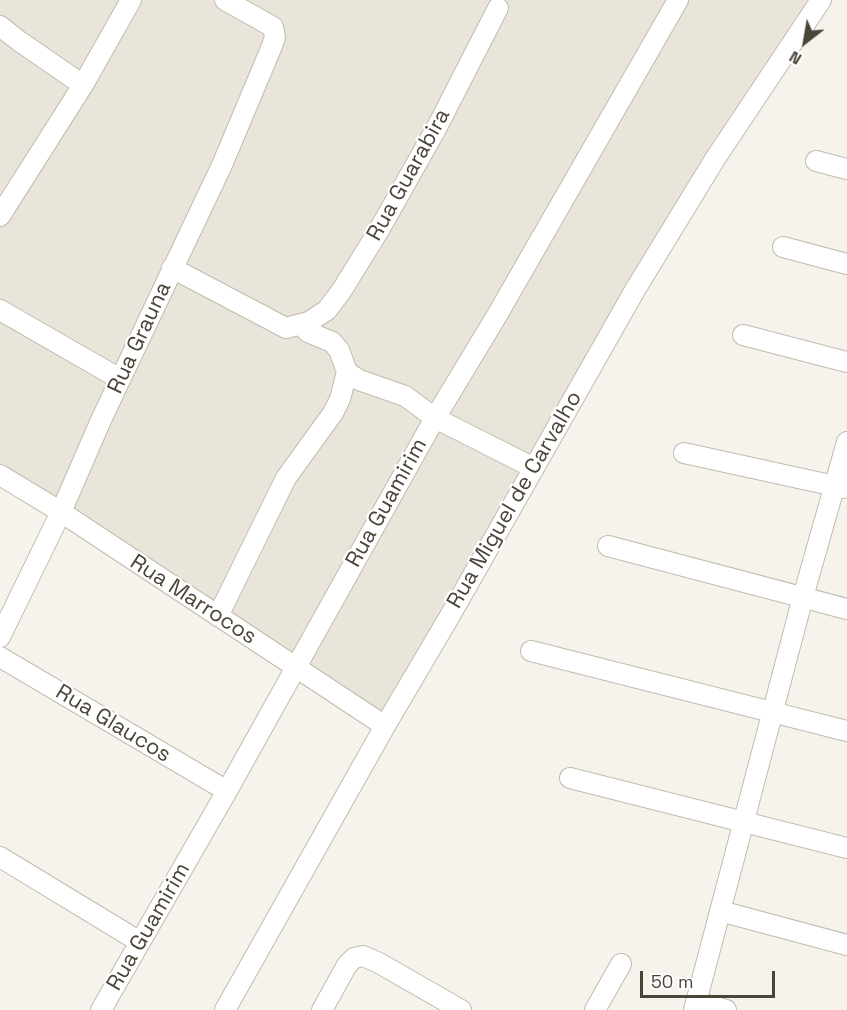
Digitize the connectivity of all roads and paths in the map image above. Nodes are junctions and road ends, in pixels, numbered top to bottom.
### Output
1 (131, 0) edge
2 (225, 0) edge
3 (678, 0) edge
4 (821, 0) edge
5 (498, 8) dead end
6 (0, 26) edge
7 (83, 85) junction
8 (816, 160) dead end
9 (847, 169) edge
10 (0, 216) edge
11 (783, 247) dead end
12 (847, 264) edge
13 (172, 268) junction
14 (0, 310) edge
15 (301, 325) junction
16 (743, 335) dead end
17 (847, 362) edge
18 (347, 372) junction
19 (120, 380) junction
20 (435, 418) junction
21 (847, 442) edge
22 (684, 453) dead end
23 (534, 468) junction
24 (0, 475) edge
25 (841, 487) edge
26 (61, 512) junction
27 (608, 546) dead end
28 (803, 597) junction
29 (847, 609) edge
30 (218, 616) junction
31 (0, 637) edge
32 (531, 651) dead end
33 (0, 657) edge
34 (294, 667) junction
35 (773, 711) junction
36 (385, 726) junction
37 (847, 731) edge
38 (570, 778) dead end
39 (227, 791) junction
40 (743, 822) junction
41 (847, 848) edge
42 (0, 857) edge
43 (720, 911) junction
44 (140, 942) junction
45 (847, 945) edge
46 (621, 964) dead end
47 (695, 1006) edge
48 (101, 1010) edge
49 (225, 1010) edge
50 (322, 1010) edge
51 (461, 1010) edge
52 (596, 1010) edge
53 (726, 1010) edge

1 - 7 street
2 - 13 street, Rua Grauna
3 - 20 street, Rua Guamirim
4 - 23 street, Rua Miguel de Carvalho
5 - 15 street, Rua Guarabira
6 - 7 street
7 - 10 street
8 - 9 street
11 - 12 street
13 - 15 street
13 - 19 street, Rua Grauna
14 - 19 street
15 - 18 street
16 - 17 street
18 - 20 street
18 - 30 street
19 - 26 street, Rua Grauna
20 - 23 street
20 - 34 street, Rua Guamirim
21 - 25 street
22 - 25 street
23 - 36 street, Rua Miguel de Carvalho
24 - 26 street, Rua Marrocos
25 - 28 street
26 - 30 street, Rua Marrocos
26 - 31 street, Rua Grauna
27 - 28 street
28 - 29 street
28 - 35 street
30 - 34 street, Rua Marrocos
32 - 35 street
33 - 39 street, Rua Glaucos
34 - 36 street, Rua Marrocos
34 - 39 street, Rua Guamirim
35 - 37 street
35 - 40 street
36 - 49 street, Rua Miguel de Carvalho
38 - 40 street
39 - 44 street, Rua Guamirim
40 - 41 street
40 - 43 street
42 - 44 street
43 - 45 street
43 - 47 street
44 - 48 street, Rua Guamirim
46 - 52 street
47 - 53 street
50 - 51 street

